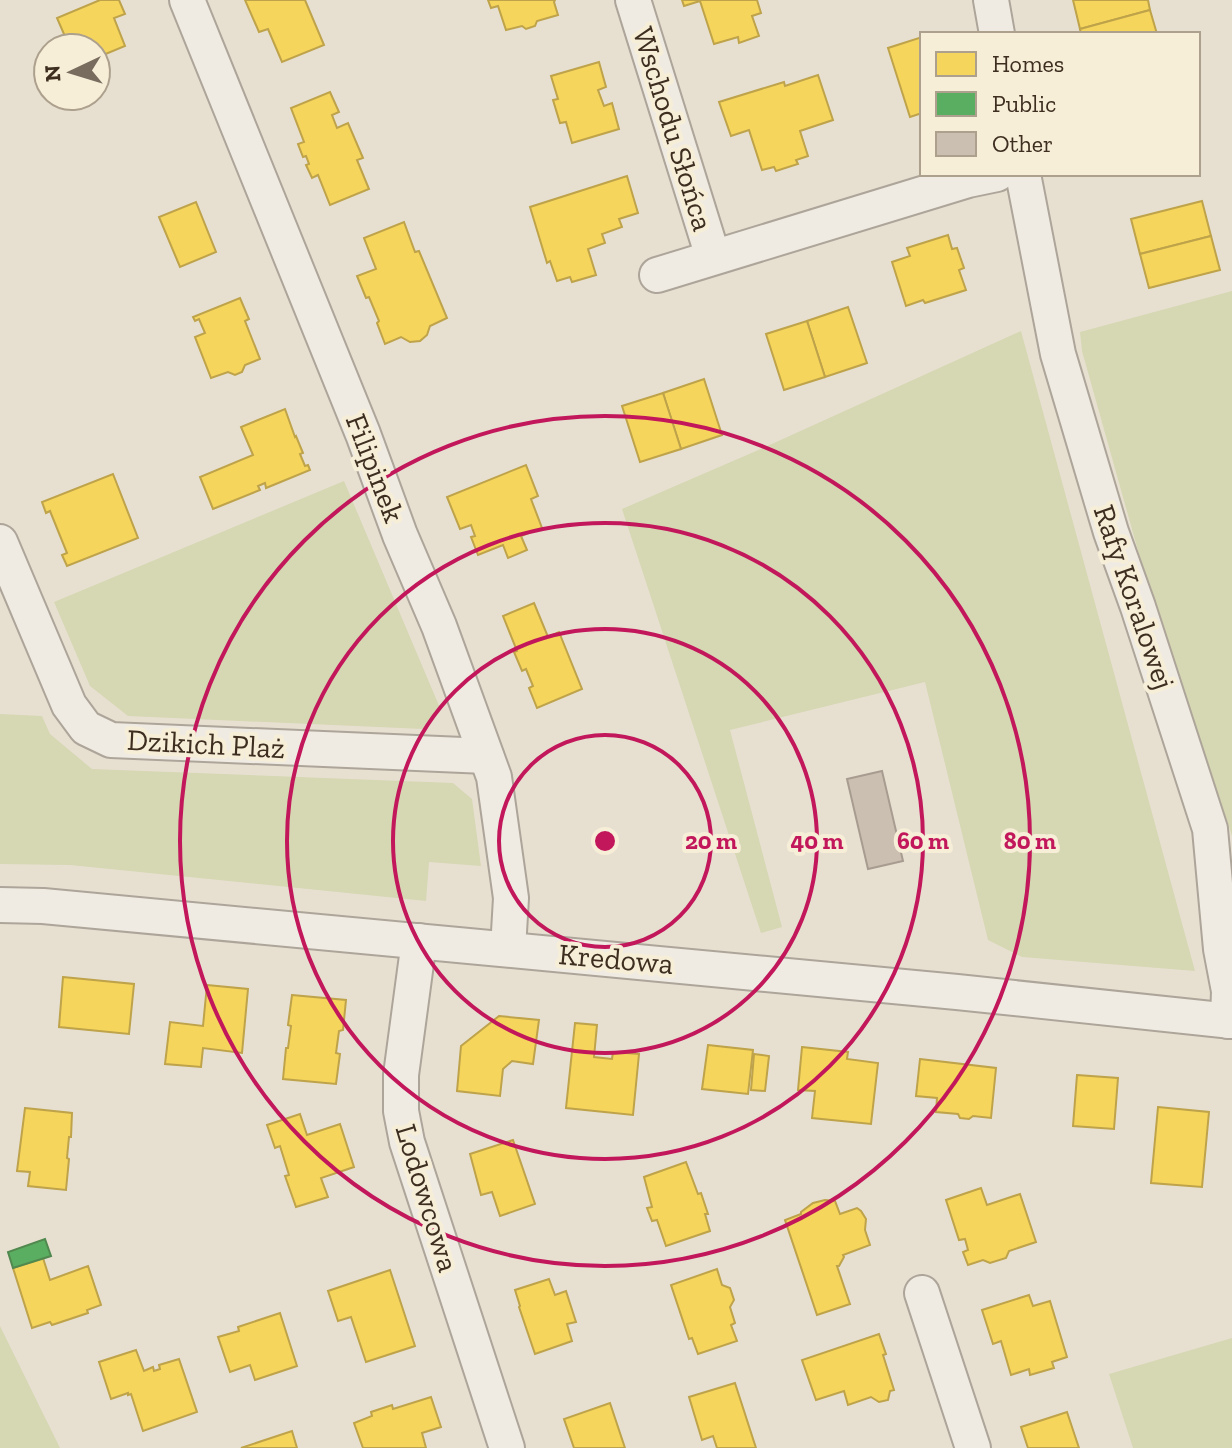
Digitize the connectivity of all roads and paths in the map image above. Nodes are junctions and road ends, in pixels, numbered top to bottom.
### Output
1 (187, 0) edge
2 (633, 0) edge
3 (991, 0) edge
4 (997, 32) edge
5 (987, 176) edge
6 (1023, 176) edge
7 (713, 257) junction
8 (657, 275) dead end
9 (0, 542) edge
10 (486, 756) junction
11 (0, 905) edge
12 (419, 941) junction
13 (508, 949) junction
14 (1230, 1021) edge
15 (922, 1293) dead end
16 (507, 1448) edge
17 (973, 1448) edge

1 - 10 street, Filipinek
2 - 7 street, Wschodu Słońca
3 - 4 street
5 - 7 street, Wschodu Słońca
6 - 14 street, Rafy Koralowej
7 - 8 street, Wschodu Słońca
9 - 10 street, Dzikich Plaż
10 - 13 street, Filipinek
11 - 12 street, Kredowa
12 - 13 street, Kredowa
12 - 16 street, Lodowcowa
13 - 14 street, Kredowa
15 - 17 street

